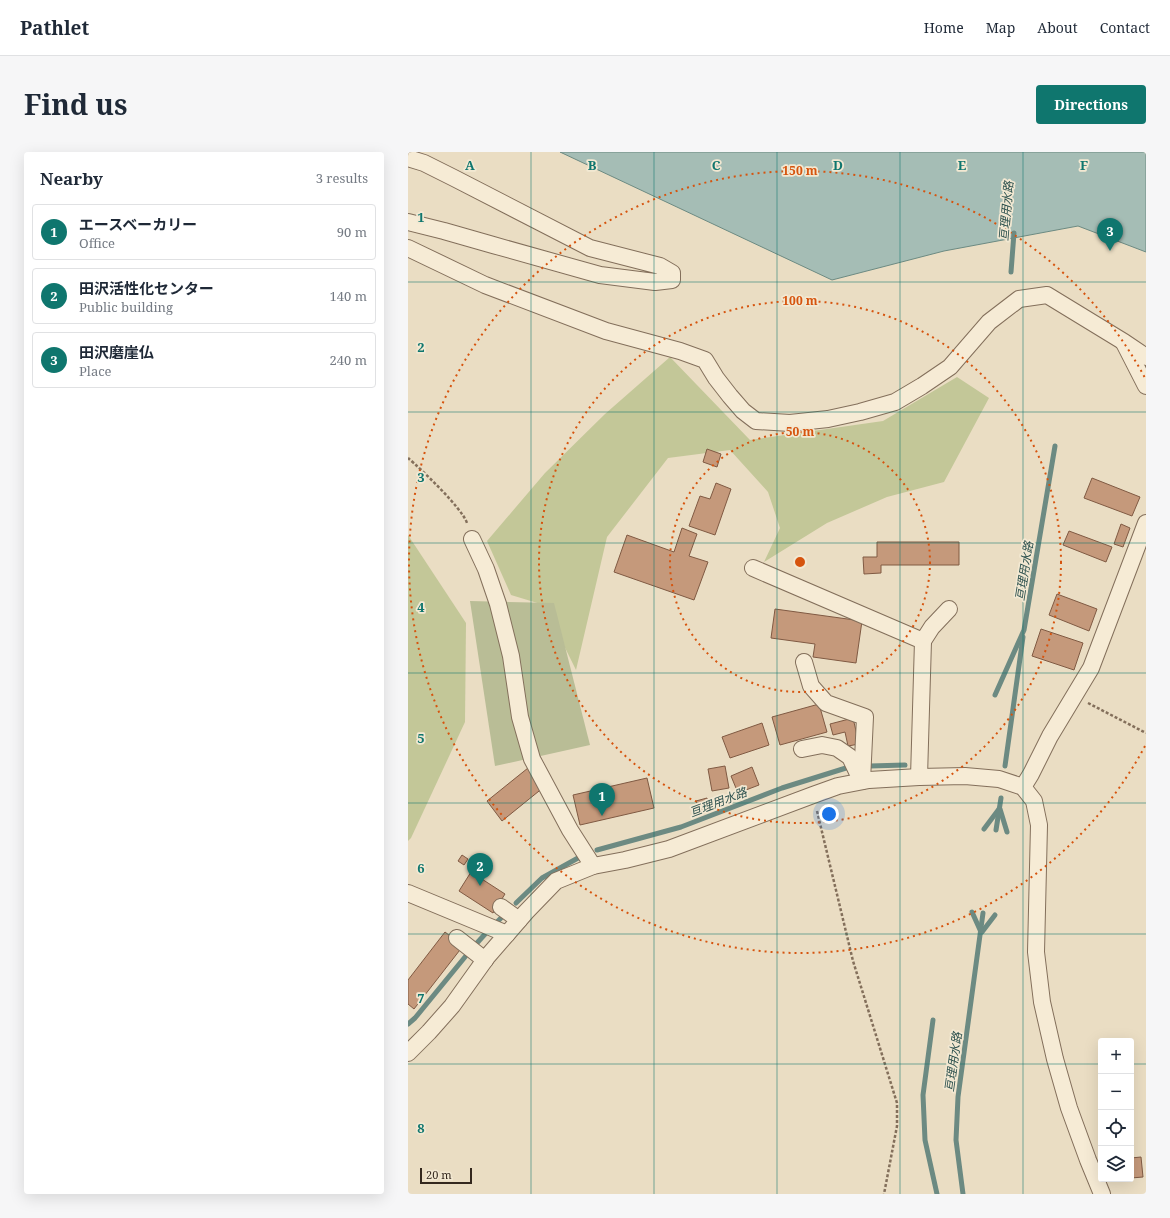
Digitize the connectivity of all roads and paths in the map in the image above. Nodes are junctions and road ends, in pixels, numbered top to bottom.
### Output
1 (408, 158) edge
2 (408, 222) edge
3 (408, 248) edge
4 (1124, 342) junction
5 (1146, 357) edge
6 (1146, 366) edge
7 (1146, 386) edge
8 (408, 458) edge
9 (1146, 523) edge
10 (472, 539) joint
11 (753, 568) dead end
12 (949, 609) dead end
13 (923, 641) junction
14 (804, 662) dead end
15 (1075, 696) junction
16 (1146, 733) edge
17 (802, 749) dead end
18 (919, 776) junction
19 (862, 781) junction
20 (1023, 787) junction
21 (813, 795) junction
22 (593, 866) junction
23 (408, 893) edge
24 (501, 907) dead end
25 (518, 920) junction
26 (507, 934) junction
27 (457, 938) dead end
28 (485, 960) junction
29 (408, 1053) edge
30 (884, 1194) edge
31 (1102, 1194) edge

1 - 2 street
3 - 4 street
4 - 5 street
4 - 6 street
4 - 7 street
8 - 10 path
9 - 15 street
10 - 22 street
11 - 13 street
12 - 13 street
13 - 18 street
14 - 19 street
15 - 16 path
15 - 20 street
17 - 19 street
18 - 19 street
18 - 20 street
19 - 21 street
20 - 31 street
21 - 22 street
21 - 30 path
22 - 25 street
23 - 26 street
24 - 25 street
25 - 26 street
26 - 28 street
27 - 28 street
28 - 29 street

